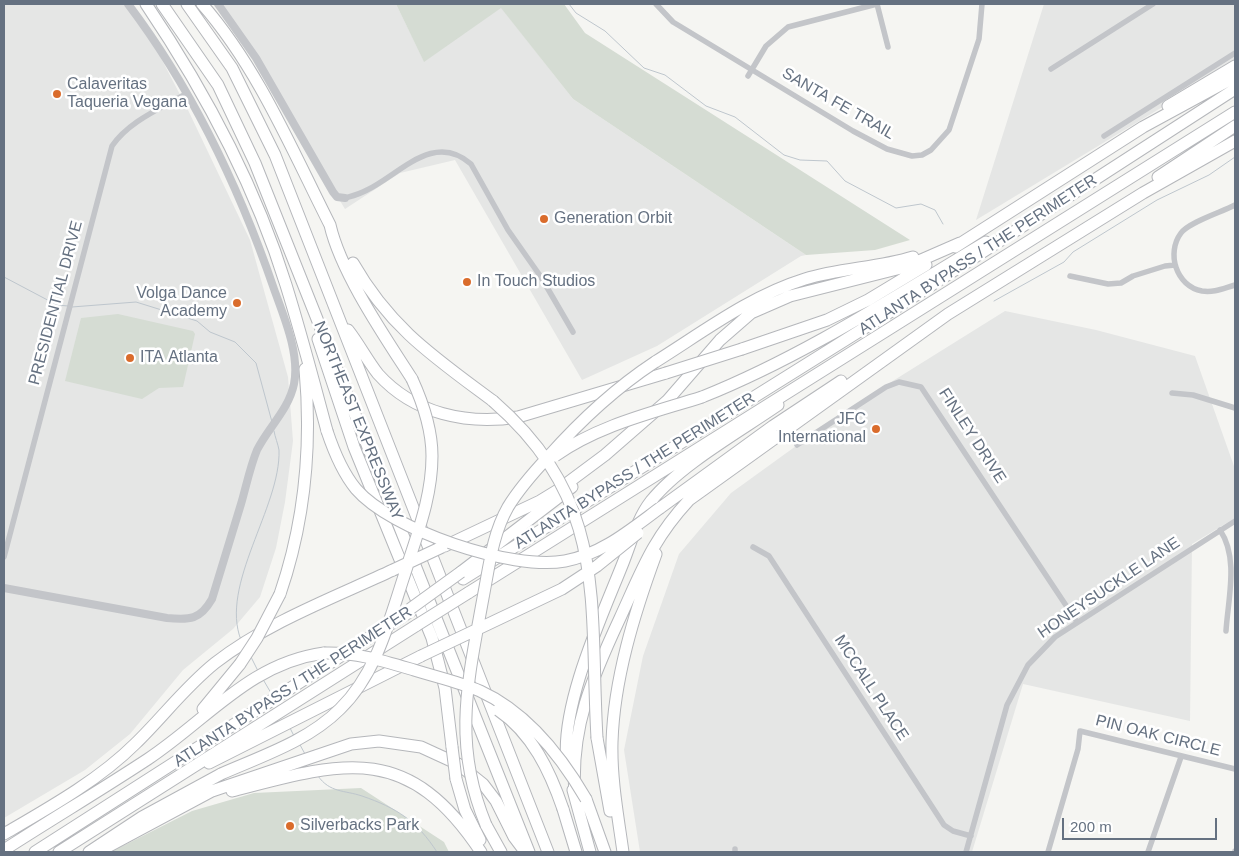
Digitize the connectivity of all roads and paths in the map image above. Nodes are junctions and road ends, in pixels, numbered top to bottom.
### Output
1 (128, 4) edge
2 (146, 4) edge
3 (162, 4) edge
4 (187, 4) edge
5 (202, 4) edge
6 (218, 4) edge
7 (656, 4) edge
8 (843, 4) edge
9 (877, 4) edge
10 (982, 4) edge
11 (1153, 4) edge
12 (844, 11) junction
13 (888, 47) dead end
14 (1235, 53) edge
15 (1235, 66) edge
16 (752, 69) junction
17 (1051, 69) dead end
18 (748, 76) dead end
19 (1235, 77) edge
20 (1235, 90) edge
21 (187, 93) junction
22 (1235, 112) edge
23 (1235, 126) edge
24 (1104, 136) dead end
25 (1235, 141) edge
26 (1109, 150) junction
27 (345, 198) joint
28 (1058, 204) junction
29 (1235, 206) edge
30 (330, 225) junction
31 (984, 228) junction
32 (960, 244) junction
33 (1060, 244) junction
34 (1176, 265) junction
35 (1070, 276) dead end
36 (1235, 285) edge
37 (313, 308) junction
38 (948, 314) junction
39 (339, 319) junction
40 (574, 332) dead end
41 (861, 347) junction
42 (304, 350) junction
43 (1172, 393) dead end
44 (1235, 408) edge
45 (797, 445) dead end
46 (605, 455) junction
47 (539, 466) junction
48 (713, 483) junction
49 (661, 511) junction
50 (1235, 521) edge
51 (1220, 530) junction
52 (753, 546) dead end
53 (4, 557) edge
54 (462, 575) junction
55 (4, 588) edge
56 (1077, 622) junction
57 (1226, 631) dead end
58 (413, 670) junction
59 (1181, 756) junction
60 (148, 758) junction
61 (1235, 770) edge
62 (159, 788) junction
63 (580, 797) junction
64 (158, 820) junction
65 (44, 824) junction
66 (4, 834) edge
67 (971, 836) junction
68 (4, 843) edge
69 (4, 850) edge
70 (64, 850) edge
71 (35, 852) edge
72 (89, 852) edge
73 (98, 852) edge
74 (481, 852) edge
75 (487, 852) edge
76 (501, 852) edge
77 (527, 852) edge
78 (548, 852) edge
79 (576, 852) edge
80 (590, 852) edge
81 (605, 852) edge
82 (621, 852) edge
83 (966, 852) edge
84 (1048, 852) edge
85 (1148, 852) edge

1 - 21 street
2 - 42 highway
3 - 37 highway, NORTHEAST EXPRESSWAY
4 - 39 highway, NORTHEAST EXPRESSWAY
5 - 30 highway
6 - 27 street
7 - 16 street, SANTA FE TRAIL
8 - 12 street
9 - 12 street
9 - 13 street
10 - 16 street, SANTA FE TRAIL
11 - 17 street
12 - 16 street
14 - 24 street
15 - 26 highway
16 - 18 street
19 - 26 highway
20 - 28 highway, ATLANTA BYPASS / THE PERIMETER
21 - 53 street, PRESIDENTIAL DRIVE
21 - 55 street
22 - 41 highway, ATLANTA BYPASS / THE PERIMETER
23 - 33 highway
25 - 33 highway
26 - 31 highway
27 - 40 street
28 - 47 highway, bridge
28 - 54 highway, ATLANTA BYPASS / THE PERIMETER
29 - 34 street
30 - 72 highway, bridge
30 - 82 highway, bridge
31 - 32 highway
31 - 47 highway, bridge
32 - 39 highway, bridge
32 - 46 highway
33 - 38 highway
34 - 35 street
34 - 36 street
37 - 75 highway, bridge
37 - 77 highway, NORTHEAST EXPRESSWAY
38 - 48 highway
38 - 49 highway
39 - 78 highway, NORTHEAST EXPRESSWAY
41 - 62 highway, ATLANTA BYPASS / THE PERIMETER, bridge
41 - 63 highway
42 - 49 highway, bridge
42 - 60 highway, bridge
43 - 44 street
45 - 56 street, FINLEY DRIVE
46 - 54 highway
46 - 66 highway, bridge
47 - 76 highway, bridge
48 - 63 highway
48 - 82 highway
49 - 62 highway, bridge
50 - 51 street, HONEYSUCKLE LANE
51 - 56 street, HONEYSUCKLE LANE
51 - 57 street
52 - 67 street, MCCALL PLACE
54 - 71 highway, ATLANTA BYPASS / THE PERIMETER, bridge
56 - 67 street, HONEYSUCKLE LANE
58 - 60 highway, bridge
58 - 63 highway, bridge
58 - 79 highway, bridge
59 - 61 street, PIN OAK CIRCLE
59 - 84 street, PIN OAK CIRCLE
59 - 85 street
60 - 65 highway
62 - 70 highway, ATLANTA BYPASS / THE PERIMETER
63 - 80 highway
63 - 81 highway
64 - 73 highway
64 - 74 highway
64 - 77 highway
65 - 68 highway
65 - 69 highway
67 - 83 street, HONEYSUCKLE LANE

